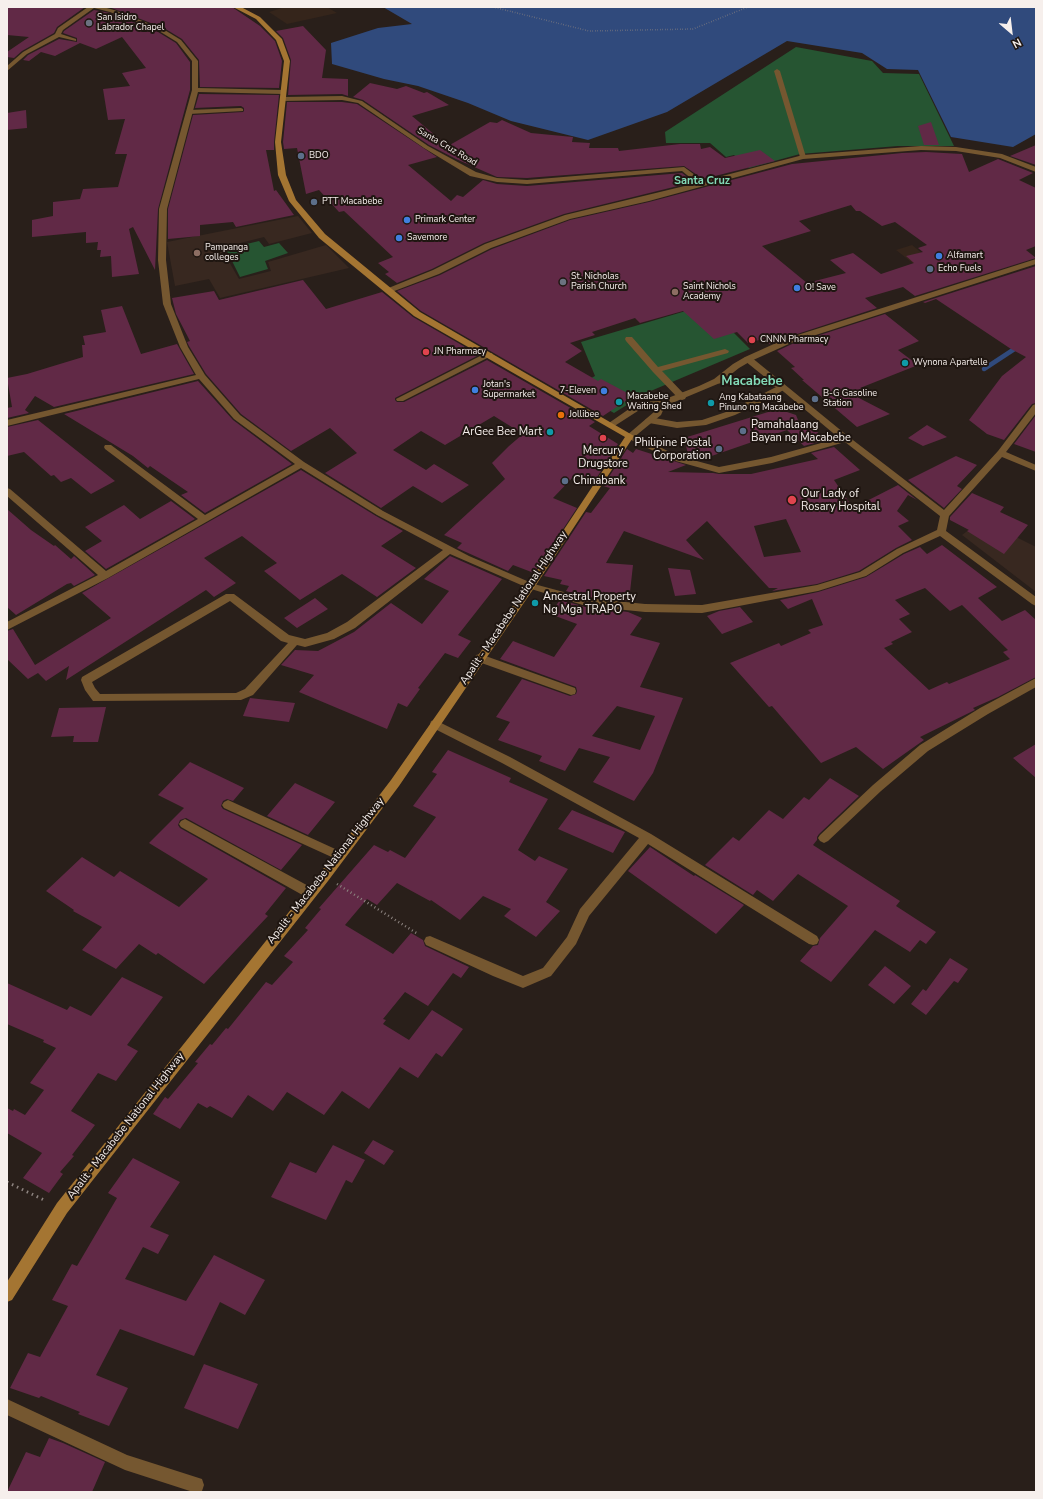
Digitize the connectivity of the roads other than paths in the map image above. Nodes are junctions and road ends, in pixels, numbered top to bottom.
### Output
1 (93, 7) edge
2 (236, 7) edge
3 (58, 35) junction
4 (74, 40) dead end
5 (7, 69) edge
6 (777, 71) dead end
7 (195, 90) junction
8 (283, 96) junction
9 (241, 110) dead end
10 (189, 112) junction
11 (803, 157) junction
12 (1036, 170) edge
13 (701, 183) junction
14 (1036, 261) edge
15 (389, 291) junction
16 (629, 339) dead end
17 (725, 351) dead end
18 (489, 355) junction
19 (748, 359) junction
20 (656, 370) junction
21 (201, 376) junction
22 (717, 381) junction
23 (781, 386) junction
24 (682, 397) junction
25 (400, 399) dead end
26 (661, 404) junction
27 (1036, 407) edge
28 (649, 420) junction
29 (7, 423) edge
30 (610, 425) junction
31 (630, 436) junction
32 (846, 439) junction
33 (108, 447) dead end
34 (1001, 453) junction
35 (301, 464) junction
36 (1036, 468) edge
37 (7, 491) edge
38 (945, 515) junction
39 (203, 518) junction
40 (941, 532) junction
41 (450, 549) junction
42 (105, 576) junction
43 (532, 586) junction
44 (1036, 602) edge
45 (7, 626) edge
46 (295, 641) junction
47 (480, 658) junction
48 (1036, 682) edge
49 (571, 691) dead end
50 (434, 724) junction
51 (228, 805) dead end
52 (185, 824) dead end
53 (647, 837) junction
54 (824, 838) dead end
55 (340, 856) junction
56 (310, 893) junction
57 (813, 940) dead end
58 (430, 941) road end
59 (7, 1295) edge
60 (7, 1407) edge
61 (196, 1485) dead end

1 - 3 street
1 - 7 street
2 - 8 main road
3 - 4 street
3 - 5 street
6 - 11 street
7 - 8 street, Santa Cruz Road
7 - 10 street
8 - 13 street, Santa Cruz Road
8 - 15 main road
9 - 10 street
10 - 21 street
11 - 12 street
11 - 13 street
13 - 15 street
14 - 19 street
15 - 18 main road
16 - 20 street
17 - 20 street
18 - 25 street
18 - 30 main road
19 - 22 street
19 - 23 street
20 - 24 street
21 - 29 street
21 - 35 street
22 - 23 street
22 - 24 street
23 - 28 street
23 - 32 street
24 - 26 street
26 - 28 street
26 - 30 street
27 - 34 street
28 - 31 street
30 - 31 main road
31 - 32 street
31 - 43 main road, Apalit - Macabebe National Highway
32 - 38 street
33 - 39 street
34 - 36 street
34 - 38 street
35 - 39 street
35 - 41 street
37 - 42 street
38 - 40 street
39 - 42 street
40 - 43 street
40 - 44 street
41 - 43 street
41 - 46 street
42 - 45 street
43 - 47 main road, Apalit - Macabebe National Highway
46 - 46 street
47 - 49 street
47 - 50 main road, Apalit - Macabebe National Highway
48 - 54 street
50 - 53 street
50 - 55 main road, Apalit - Macabebe National Highway
51 - 55 street
52 - 56 street
53 - 57 street
53 - 58 street
55 - 56 main road, Apalit - Macabebe National Highway
56 - 59 main road, Apalit - Macabebe National Highway
60 - 61 street

